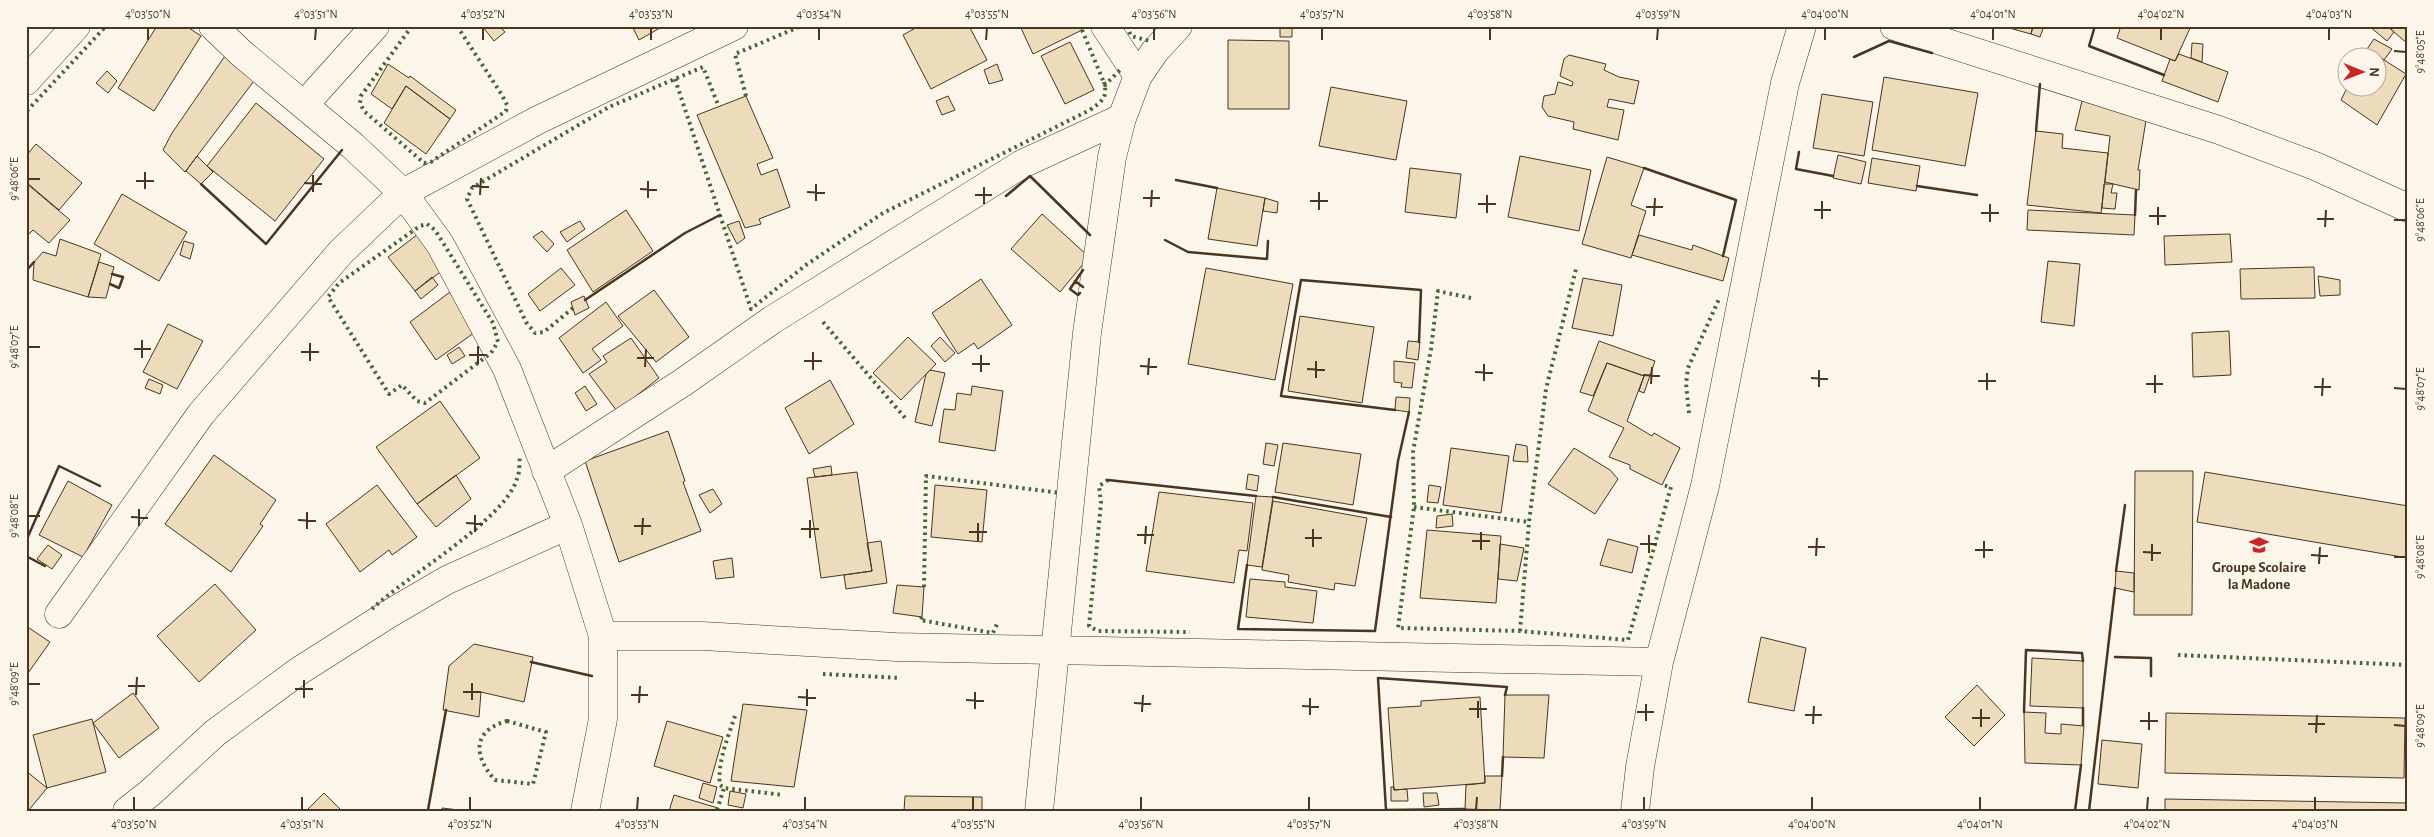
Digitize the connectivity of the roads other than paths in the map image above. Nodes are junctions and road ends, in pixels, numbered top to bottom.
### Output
1 (76, 26) edge
2 (213, 26) edge
3 (375, 26) edge
4 (734, 26) edge
5 (1105, 26) edge
6 (1802, 26) edge
7 (1894, 26) edge
8 (1177, 27) edge
9 (1138, 76) junction
10 (26, 80) edge
11 (304, 105) junction
12 (1122, 118) junction
13 (403, 193) junction
14 (2408, 208) edge
15 (546, 471) junction
16 (568, 526) junction
17 (59, 614) dead end
18 (603, 636) junction
19 (1055, 649) junction
20 (1659, 662) junction
21 (127, 811) edge
22 (585, 811) edge
23 (1039, 811) edge
24 (1636, 811) edge

1 - 10 street
2 - 11 street
3 - 11 street
4 - 13 street
5 - 9 street
6 - 20 street
7 - 14 street
8 - 9 street
9 - 12 street
11 - 13 street
12 - 15 street
12 - 19 street
13 - 15 street
13 - 17 street
15 - 16 street
16 - 18 street
16 - 21 street
18 - 19 street
18 - 22 street
19 - 20 street
19 - 23 street
20 - 24 street

